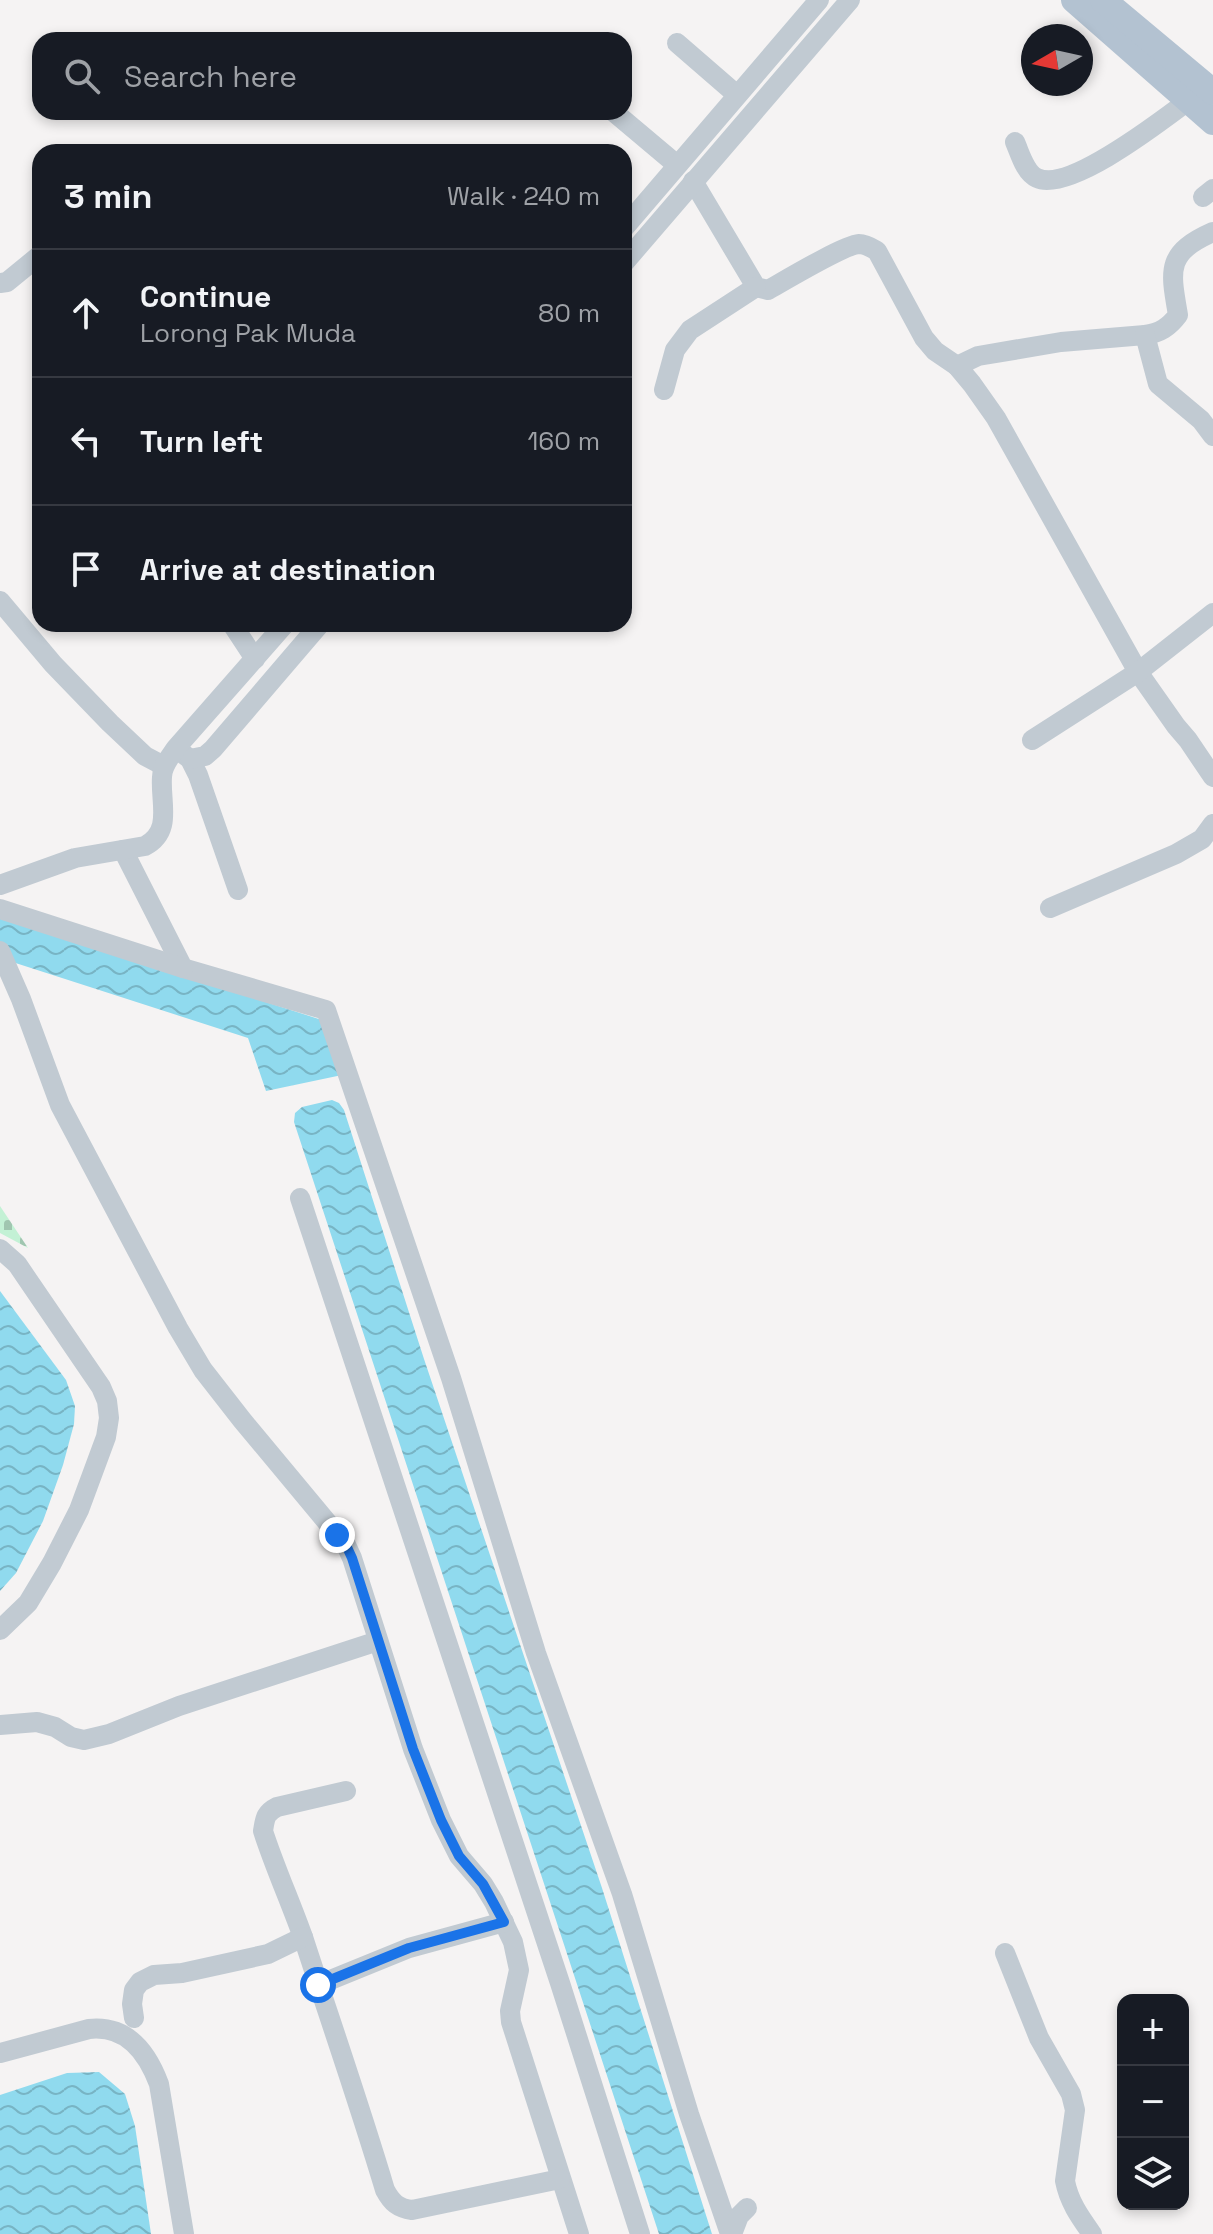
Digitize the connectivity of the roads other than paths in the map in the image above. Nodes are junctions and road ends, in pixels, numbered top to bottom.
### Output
1 (819, 0) edge
2 (850, 0) edge
3 (1074, 0) edge
4 (1103, 0) edge
5 (677, 43) dead end
6 (1213, 92) edge
7 (737, 95) junction
8 (1188, 101) junction
9 (624, 120) edge
10 (1213, 122) edge
11 (1015, 142) dead end
12 (677, 165) junction
13 (693, 181) junction
14 (632, 218) edge
15 (1213, 232) edge
16 (632, 253) edge
17 (32, 262) edge
18 (0, 283) edge
19 (756, 287) junction
20 (1145, 335) junction
21 (957, 366) junction
22 (664, 390) dead end
23 (1213, 436) edge
24 (0, 601) edge
25 (1213, 613) edge
26 (237, 632) edge
27 (278, 632) edge
28 (313, 632) edge
29 (255, 659) junction
30 (1138, 672) junction
31 (1032, 740) dead end
32 (183, 754) junction
33 (164, 766) junction
34 (1213, 777) edge
35 (1213, 824) edge
36 (123, 850) junction
37 (0, 885) edge
38 (238, 890) dead end
39 (1050, 908) dead end
40 (0, 909) edge
41 (2, 956) edge
42 (183, 968) junction
43 (0, 990) edge
44 (21, 999) junction
45 (300, 1198) dead end
46 (0, 1249) edge
47 (0, 1630) edge
48 (378, 1641) junction
49 (0, 1725) edge
50 (346, 1791) dead end
51 (504, 1922) junction
52 (303, 1937) junction
53 (1005, 1953) dead end
54 (318, 1985) junction
55 (134, 2018) dead end
56 (0, 2053) edge
57 (560, 2179) junction
58 (747, 2208) dead end
59 (184, 2234) edge
60 (579, 2234) edge
61 (640, 2234) edge
62 (731, 2234) edge
63 (1092, 2234) edge

1 - 7 street
2 - 13 street
3 - 8 main road
4 - 6 main road
5 - 7 street
7 - 12 street
8 - 10 main road
8 - 11 street
9 - 12 street
12 - 14 street
13 - 16 street
13 - 19 street
15 - 20 street
17 - 18 street
19 - 21 street
19 - 22 street
20 - 21 street
20 - 23 street
21 - 30 street
24 - 33 street
25 - 30 street
26 - 29 street
27 - 29 street
28 - 32 street
29 - 32 street
30 - 31 street
30 - 34 street
32 - 33 street
32 - 38 street
33 - 36 street
35 - 39 street
36 - 37 street
36 - 42 street
40 - 42 street
41 - 44 street
42 - 62 street
43 - 44 street
44 - 48 street
45 - 61 street
46 - 47 street
48 - 49 street
48 - 51 street
50 - 52 street
51 - 54 street
51 - 57 street
52 - 54 street
52 - 55 street
53 - 63 street
54 - 57 street
56 - 59 street
57 - 60 street
58 - 62 street

